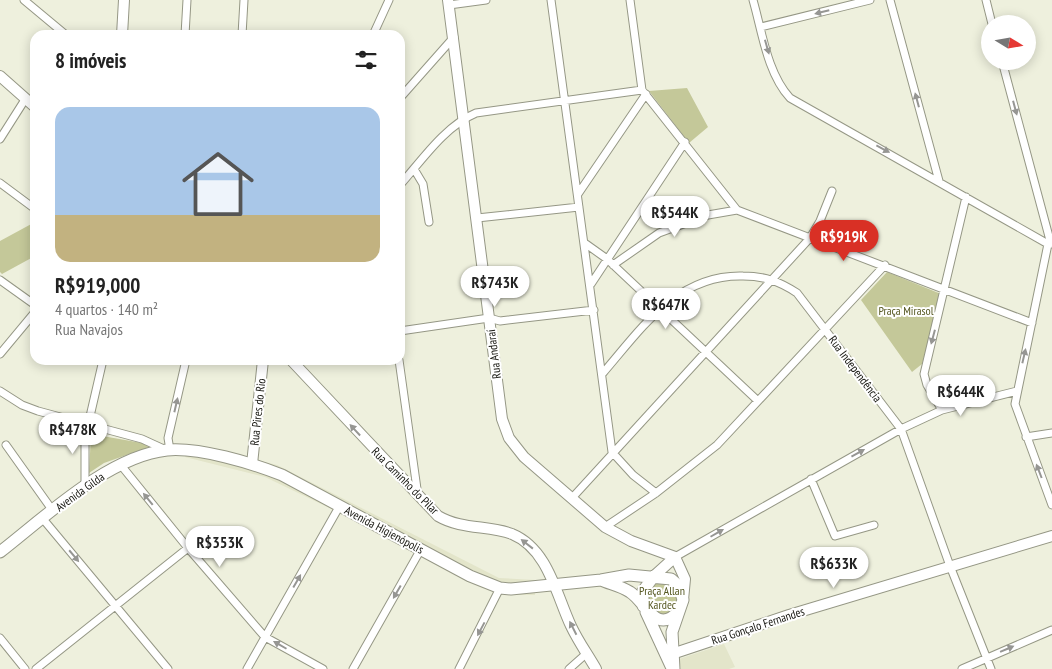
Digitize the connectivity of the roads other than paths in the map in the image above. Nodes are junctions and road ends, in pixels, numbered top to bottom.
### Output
1 (24, 0) edge
2 (124, 0) edge
3 (187, 0) edge
4 (244, 0) edge
5 (389, 0) edge
6 (486, 0) edge
7 (551, 0) edge
8 (630, 0) edge
9 (753, 0) edge
10 (870, 0) edge
11 (890, 0) edge
12 (986, 0) edge
13 (448, 3) edge
14 (990, 15) edge
15 (761, 27) junction
16 (60, 30) edge
17 (122, 30) edge
18 (185, 30) edge
19 (242, 30) edge
20 (375, 30) edge
21 (454, 37) junction
22 (1004, 70) edge
23 (0, 76) edge
24 (405, 92) edge
25 (644, 92) junction
26 (26, 98) junction
27 (564, 101) junction
28 (30, 102) edge
29 (464, 118) junction
30 (0, 140) edge
31 (685, 142) junction
32 (414, 169) junction
33 (405, 179) edge
34 (939, 181) junction
35 (0, 183) edge
36 (832, 191) dead end
37 (578, 194) junction
38 (966, 197) junction
39 (30, 205) edge
40 (579, 207) junction
41 (737, 210) junction
42 (477, 218) junction
43 (429, 222) dead end
44 (810, 238) junction
45 (586, 244) junction
46 (1050, 244) edge
47 (607, 259) junction
48 (613, 265) junction
49 (886, 265) junction
50 (773, 279) junction
51 (0, 280) edge
52 (591, 284) junction
53 (946, 290) junction
54 (30, 302) edge
55 (660, 308) junction
56 (594, 310) junction
57 (30, 318) edge
58 (490, 318) junction
59 (1032, 323) junction
60 (825, 329) junction
61 (405, 330) edge
62 (705, 352) junction
63 (0, 354) edge
64 (101, 365) edge
65 (185, 365) edge
66 (263, 365) edge
67 (296, 365) edge
68 (400, 365) edge
69 (603, 373) junction
70 (0, 391) edge
71 (1017, 391) junction
72 (758, 400) junction
73 (942, 410) junction
74 (88, 423) junction
75 (901, 429) junction
76 (1052, 432) edge
77 (1026, 436) junction
78 (6, 444) dead end
79 (168, 450) junction
80 (612, 452) junction
81 (120, 464) junction
82 (252, 464) junction
83 (414, 467) junction
84 (399, 476) junction
85 (811, 479) junction
86 (85, 486) junction
87 (656, 493) junction
88 (418, 498) junction
89 (572, 498) junction
90 (1052, 505) edge
91 (339, 507) junction
92 (53, 511) junction
93 (43, 519) junction
94 (874, 525) dead end
95 (605, 527) junction
96 (1052, 532) edge
97 (1052, 536) edge
98 (1016, 546) junction
99 (2, 547) edge
100 (188, 548) junction
101 (650, 548) junction
102 (420, 549) junction
103 (674, 557) junction
104 (950, 566) junction
105 (658, 572) junction
106 (601, 580) junction
107 (554, 584) junction
108 (500, 588) junction
109 (681, 605) junction
110 (116, 606) junction
111 (644, 608) junction
112 (1052, 630) edge
113 (265, 636) junction
114 (0, 638) edge
115 (661, 644) junction
116 (587, 652) junction
117 (672, 654) junction
118 (986, 658) junction
119 (25, 669) edge
120 (36, 669) edge
121 (168, 669) edge
122 (247, 669) edge
123 (323, 669) edge
124 (353, 669) edge
125 (460, 669) edge
126 (569, 669) edge
127 (596, 669) edge
128 (673, 669) edge
129 (962, 669) edge
130 (991, 669) edge

1 - 16 street
2 - 17 main road
3 - 18 street
4 - 19 street
5 - 20 street
6 - 13 street
7 - 27 street
8 - 25 street
9 - 15 street
10 -> 15 street
34 -> 11 street
12 - 14 street
13 - 21 main road, Rua Andaraí
15 -> 34 street
21 - 24 street
21 - 29 main road, Rua Andaraí
22 -> 46 street
23 - 26 main road
25 - 27 street
25 - 31 street
25 - 37 street
26 - 28 main road
26 - 30 street
27 - 29 street
27 - 37 street
29 - 32 street
29 - 42 main road, Rua Andaraí
31 - 41 street
31 - 47 street
32 - 33 street
32 - 43 street
34 - 38 street
35 - 39 street
36 - 44 street
37 - 40 street
38 - 46 street
38 - 53 street
40 - 42 street
40 - 45 street
41 - 44 street
41 - 48 street
42 - 58 main road, Rua Andaraí
44 - 49 street
44 - 50 street
45 - 47 street
45 - 52 street
46 - 59 street
47 - 48 street
47 - 52 street
48 - 55 street
49 - 53 street
49 - 60 street
50 - 55 street, Rua Independência
50 - 60 street, Rua Independência
50 - 62 street
51 - 54 street
52 - 56 street
53 - 59 street
53 -> 73 street
55 - 62 street
55 - 69 street, Rua Independência
56 - 58 street
56 - 69 street
57 - 63 street
58 - 61 street
58 - 89 main road, Rua Andaraí
71 -> 59 street
60 - 72 street
60 - 75 street, Rua Independência
62 - 72 street
62 - 80 street
64 - 74 street
79 -> 65 street
66 - 82 main road, Rua Pires do Rio
84 -> 67 main road, Rua Caminho do Pilar
68 - 83 street
69 - 80 street
70 - 74 street, Avenida Higienópolis
71 - 73 street
71 - 77 street
72 - 87 street
73 - 75 street
74 - 79 street, Avenida Higienópolis
74 - 86 street
85 -> 75 street
75 - 104 street, Rua Independência
76 - 77 street
90 -> 77 street
78 - 92 street
79 - 81 main road, Avenida Gilda
79 - 82 main road, Avenida Higienópolis
80 - 87 street
80 - 89 street
81 - 86 main road, Avenida Gilda
100 -> 81 street
82 - 91 main road, Avenida Higienópolis
83 - 84 street
83 - 88 street
84 - 88 main road, Rua Caminho do Pilar
85 - 94 street
103 -> 85 street
86 - 92 main road, Avenida Gilda
87 - 95 street
107 -> 88 main road, Rua Caminho do Pilar
89 - 95 main road, Rua Andaraí
91 - 102 main road, Avenida Higienópolis
113 -> 91 street
92 - 93 main road, Avenida Gilda
93 - 99 main road, Avenida Gilda
93 -> 110 street
95 - 101 main road, Rua Andaraí
96 - 98 main road, Rua Gonçalo Fernandes
97 - 98 main road, Rua Gonçalo Fernandes
98 - 104 main road, Rua Gonçalo Fernandes
100 - 110 street
100 - 113 street
101 - 103 main road, Rua Andaraí
101 - 105 main road
102 - 108 main road, Avenida Higienópolis
102 -> 124 street
103 - 105 main road
103 - 109 main road
104 - 117 main road, Rua Gonçalo Fernandes
104 - 118 street, Rua Independência
105 - 106 main road, Avenida Higienópolis
105 - 109 main road
105 - 111 main road
106 - 107 main road, Avenida Higienópolis
106 - 111 main road, Avenida Higienópolis
107 - 108 main road, Avenida Higienópolis
116 -> 107 main road, Rua Caminho do Pilar
108 -> 125 street
109 - 111 main road
109 - 117 main road
110 - 120 street
110 - 121 street
111 - 115 main road
118 -> 112 street
113 - 122 street
123 -> 113 street
114 - 119 street
115 - 117 main road
115 - 128 main road
116 - 126 street
116 - 127 main road, Rua Caminho do Pilar
117 - 128 main road
118 - 129 street
118 - 130 street, Rua Independência

